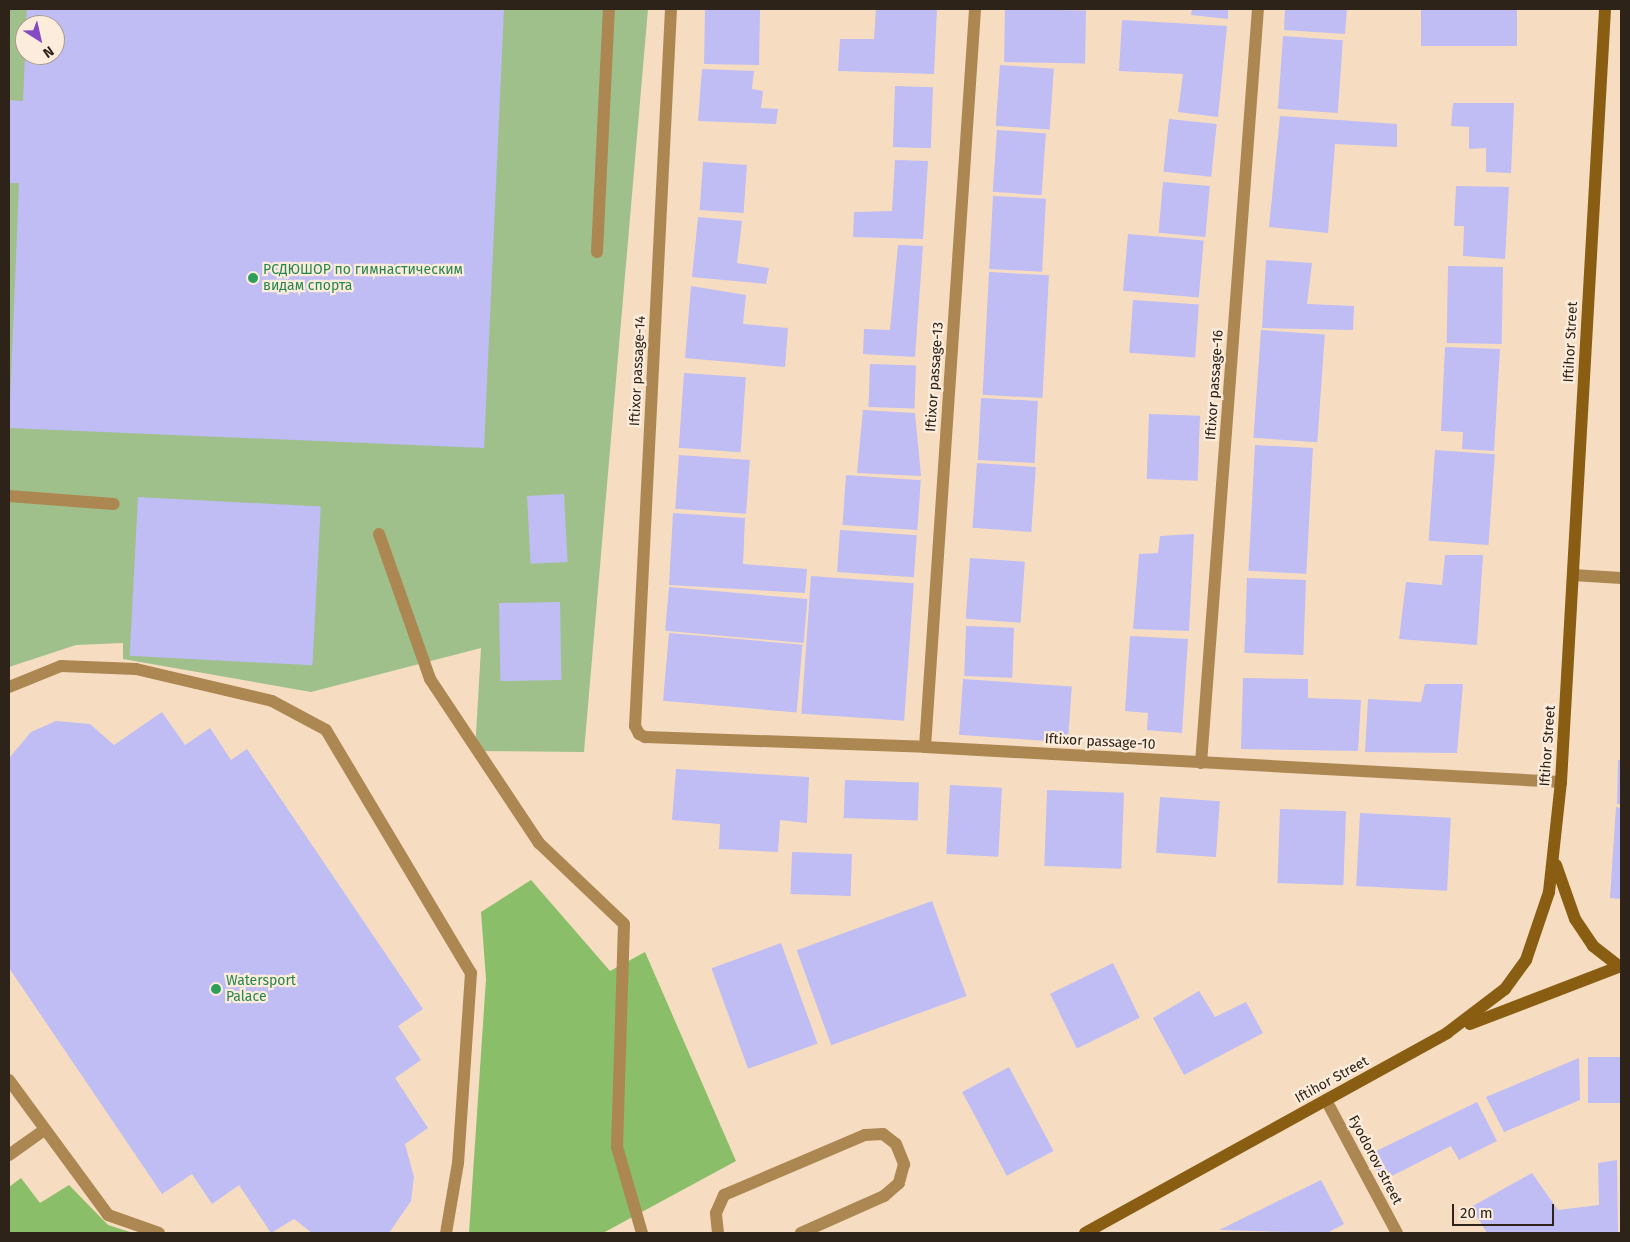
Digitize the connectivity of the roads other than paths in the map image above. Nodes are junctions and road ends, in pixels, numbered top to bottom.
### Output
1 (609, 9) edge
2 (671, 9) edge
3 (975, 9) edge
4 (1258, 9) edge
5 (1605, 9) edge
6 (597, 252) dead end
7 (9, 496) edge
8 (114, 504) dead end
9 (379, 534) dead end
10 (1573, 575) junction
11 (1621, 578) edge
12 (9, 687) edge
13 (638, 734) joint
14 (925, 747) junction
15 (1201, 763) junction
16 (1561, 782) junction
17 (1554, 857) junction
18 (1620, 966) edge
19 (1447, 1033) junction
20 (9, 1080) edge
21 (1326, 1100) junction
22 (44, 1130) junction
23 (9, 1155) edge
24 (159, 1233) edge
25 (446, 1233) edge
26 (642, 1233) edge
27 (718, 1233) edge
28 (801, 1233) edge
29 (1086, 1233) edge
30 (1397, 1233) edge

1 - 6 street
2 - 13 street, Iftixor passage-14
3 - 14 street, Iftixor passage-13
4 - 15 street, Iftixor passage-16
5 - 10 main road, Iftihor Street
7 - 8 street
9 - 26 street
10 - 11 street
10 - 16 main road, Iftihor Street
12 - 25 street
13 - 14 street, Iftixor passage-10
14 - 15 street, Iftixor passage-10
15 - 16 street, Iftixor passage-10
16 - 17 main road, Iftihor Street
17 - 18 main road
17 - 19 main road, Iftihor Street
18 - 19 main road
19 - 21 main road, Iftihor Street
20 - 22 street
21 - 29 main road, Iftihor Street
21 - 30 street, Fyodorov street
22 - 23 street
22 - 24 street
27 - 28 street

